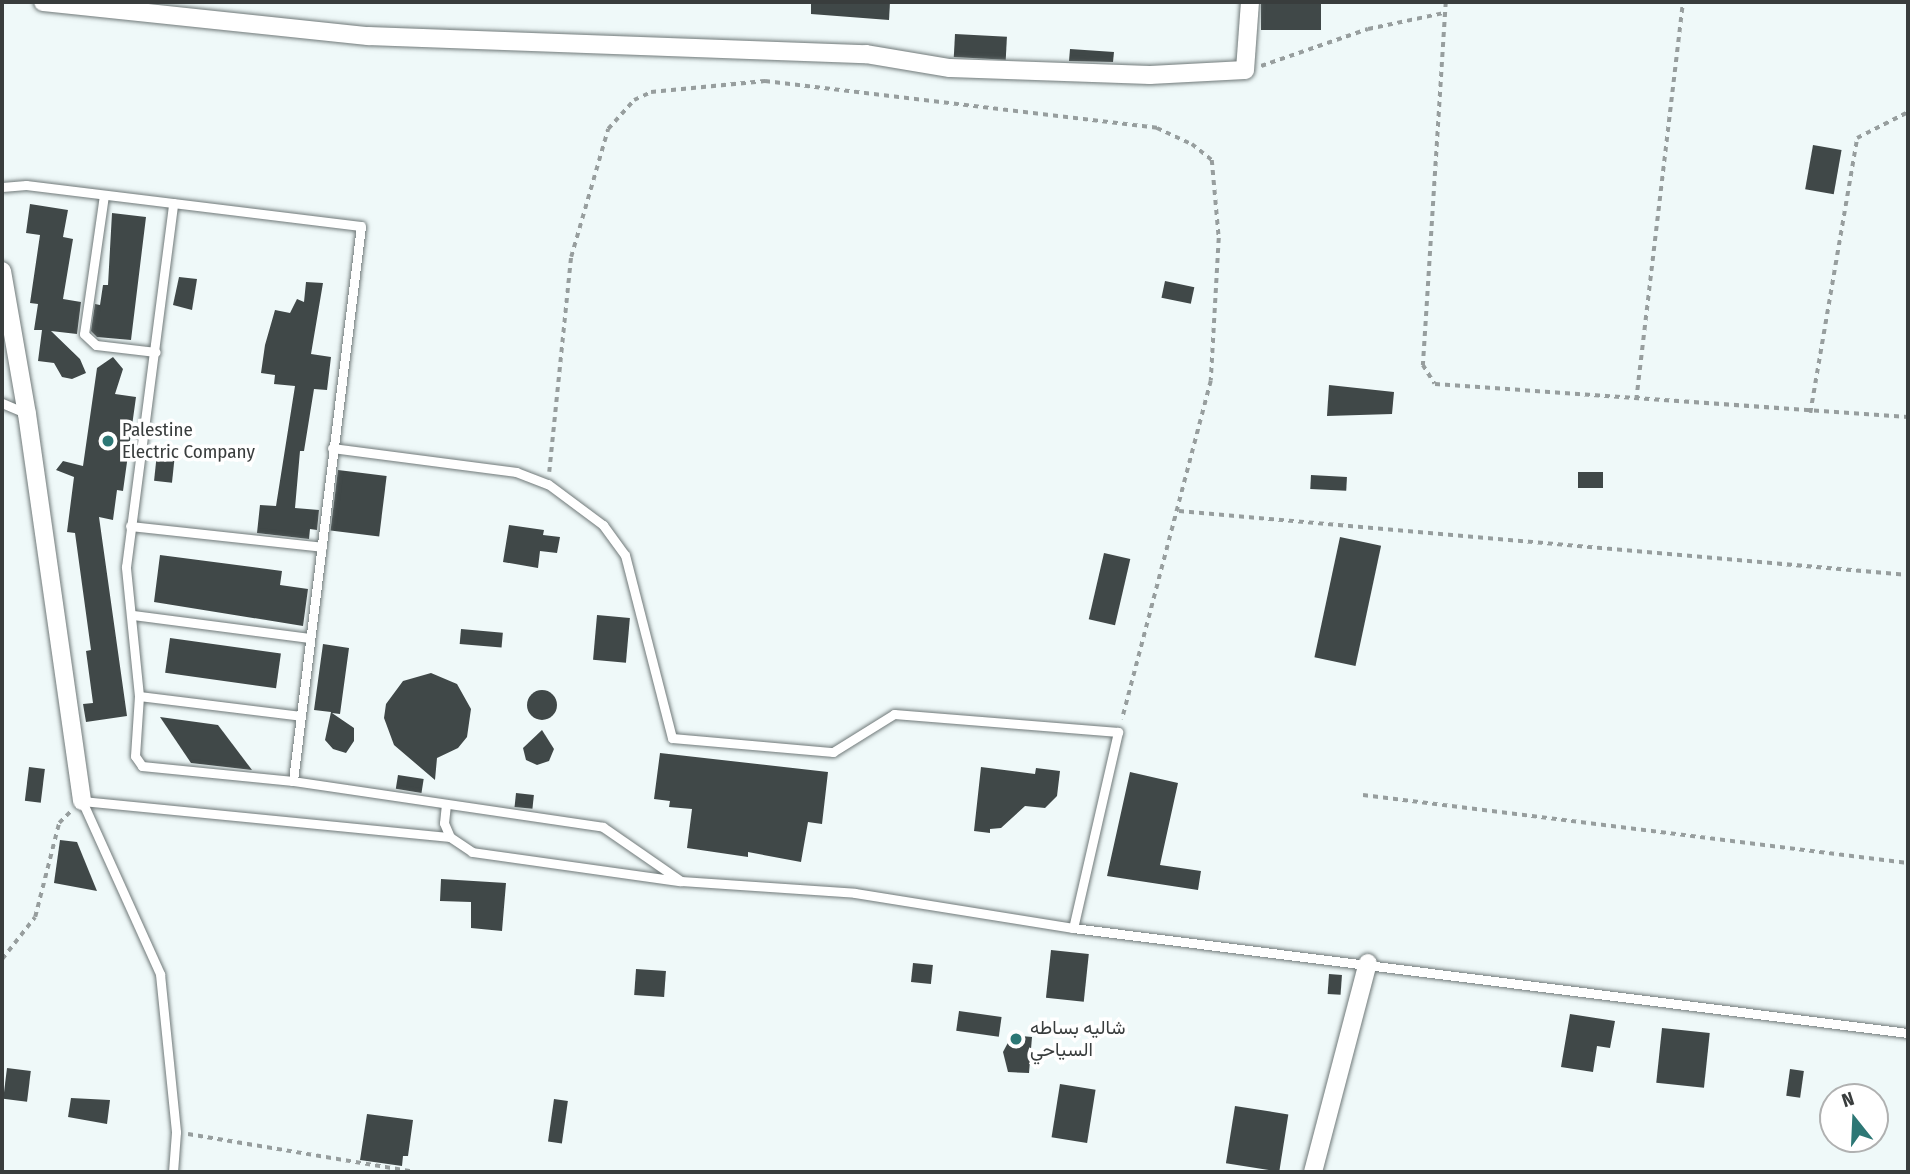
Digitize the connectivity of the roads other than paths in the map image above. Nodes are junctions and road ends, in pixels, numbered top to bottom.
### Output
1 (43, 2) edge
2 (1250, 2) edge
3 (2, 187) edge
4 (104, 195) junction
5 (173, 203) junction
6 (2, 271) edge
7 (156, 352) junction
8 (2, 403) edge
9 (27, 414) junction
10 (332, 448) junction
11 (130, 526) junction
12 (322, 547) junction
13 (133, 615) junction
14 (310, 638) junction
15 (139, 696) junction
16 (301, 716) junction
17 (293, 781) junction
18 (82, 801) junction
19 (446, 804) junction
20 (450, 837) junction
21 (681, 881) junction
22 (1073, 928) junction
23 (1368, 963) junction
24 (1908, 1033) edge
25 (173, 1172) edge
26 (1313, 1172) edge

1 - 2 street
3 - 4 lane
4 - 5 lane
4 - 7 lane
5 - 7 lane
5 - 10 lane
6 - 9 street
7 - 11 lane
8 - 9 lane
9 - 18 street
10 - 12 lane
10 - 22 lane
11 - 12 lane
11 - 13 lane
12 - 14 lane
13 - 14 lane
13 - 15 lane
14 - 16 lane
15 - 16 lane
15 - 17 lane
16 - 17 lane
17 - 19 lane
18 - 20 lane
18 - 25 lane
19 - 20 lane
19 - 21 lane
20 - 21 lane
21 - 22 lane
22 - 23 lane
23 - 24 lane
23 - 26 street

